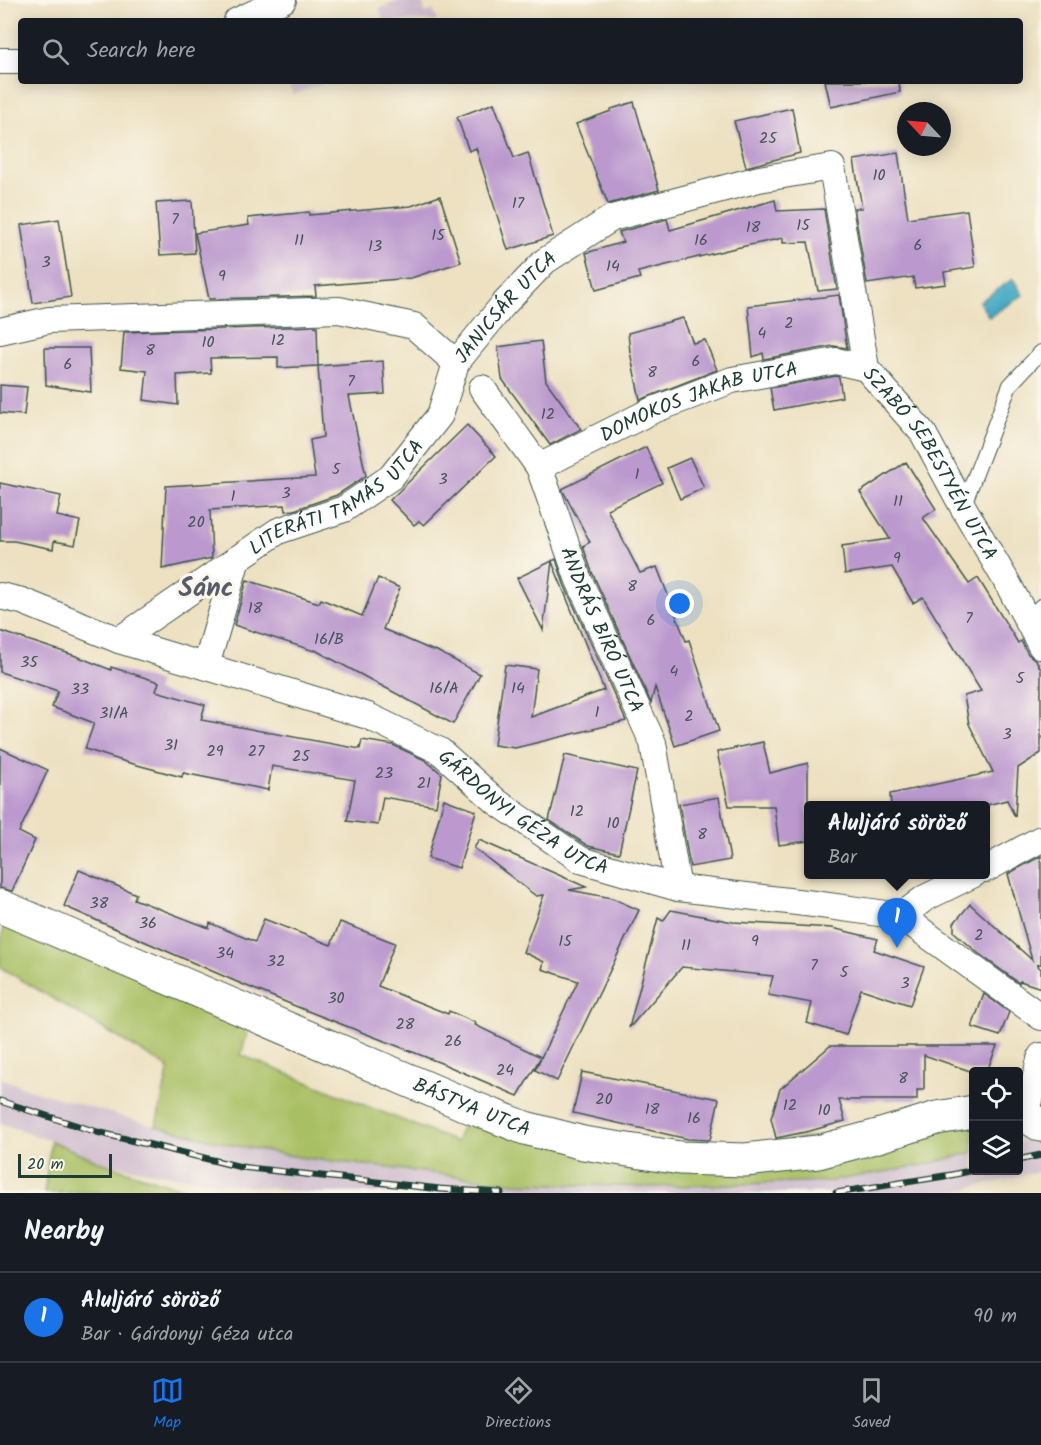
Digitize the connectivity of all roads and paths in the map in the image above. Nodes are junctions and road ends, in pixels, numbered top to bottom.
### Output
1 (283, 0) edge
2 (244, 18) edge
3 (0, 61) edge
4 (18, 61) edge
5 (832, 167) joint
6 (0, 331) edge
7 (1041, 352) edge
8 (456, 363) junction
9 (866, 368) junction
10 (482, 388) dead end
11 (539, 467) junction
12 (963, 507) junction
13 (237, 559) junction
14 (0, 596) edge
15 (1034, 613) edge
16 (119, 640) junction
17 (1041, 646) edge
18 (206, 666) junction
19 (1041, 839) edge
20 (990, 867) edge
21 (964, 879) edge
22 (678, 888) junction
23 (0, 906) edge
24 (901, 916) junction
25 (1041, 1017) edge
26 (1041, 1056) edge
27 (969, 1113) edge
28 (1028, 1119) edge

1 - 2 street
3 - 4 street
5 - 8 street, JANICSÁR UTCA
5 - 9 street, SZABÓ SEBESTYÉN UTCA
6 - 8 street, JANICSÁR UTCA
7 - 12 lane
8 - 13 street, LITERÁTI TAMÁS UTCA
9 - 11 street, DOMOKOS JAKAB UTCA
9 - 12 street, SZABÓ SEBESTYÉN UTCA
10 - 11 street, ANDRÁS BÍRÓ UTCA
11 - 22 street, ANDRÁS BÍRÓ UTCA
12 - 15 street, SZABÓ SEBESTYÉN UTCA
13 - 16 street, LITERÁTI TAMÁS UTCA
13 - 18 street
14 - 16 street, GÁRDONYI GÉZA UTCA
15 - 17 street, SZABÓ SEBESTYÉN UTCA
16 - 18 street, GÁRDONYI GÉZA UTCA
18 - 22 street, GÁRDONYI GÉZA UTCA
19 - 20 street
21 - 24 street
22 - 24 street, GÁRDONYI GÉZA UTCA
23 - 27 street, BÁSTYA UTCA
24 - 25 street, GÁRDONYI GÉZA UTCA
26 - 28 street

